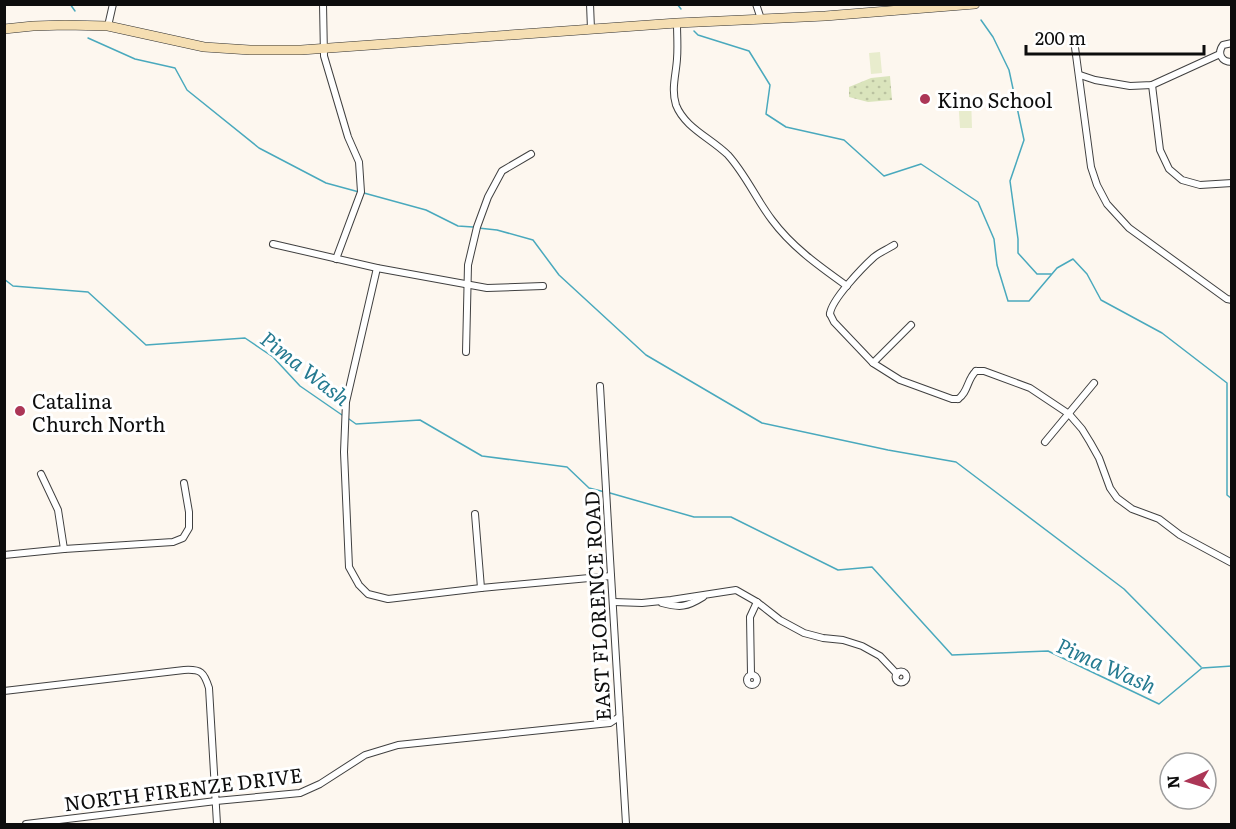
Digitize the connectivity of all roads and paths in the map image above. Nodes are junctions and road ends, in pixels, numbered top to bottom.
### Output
1 (113, 4) edge
2 (323, 4) edge
3 (590, 4) edge
4 (756, 4) edge
5 (975, 4) edge
6 (884, 8) edge
7 (761, 19) junction
8 (676, 23) junction
9 (108, 26) junction
10 (4, 29) edge
11 (591, 29) junction
12 (1074, 40) dead end
13 (1232, 43) edge
14 (323, 48) junction
15 (1220, 54) junction
16 (1232, 62) edge
17 (1080, 75) junction
18 (1152, 85) junction
19 (531, 154) dead end
20 (1232, 183) edge
21 (273, 244) dead end
22 (894, 245) dead end
23 (336, 258) junction
24 (377, 268) junction
25 (467, 285) junction
26 (543, 286) dead end
27 (847, 286) junction
28 (1232, 300) edge
29 (910, 325) dead end
30 (466, 352) dead end
31 (873, 363) junction
32 (1094, 383) dead end
33 (600, 386) dead end
34 (1069, 414) junction
35 (1045, 442) dead end
36 (41, 474) dead end
37 (184, 483) dead end
38 (475, 514) dead end
39 (64, 549) junction
40 (4, 555) edge
41 (1232, 563) edge
42 (611, 576) junction
43 (481, 588) junction
44 (614, 602) junction
45 (757, 602) junction
46 (751, 674) dead end
47 (897, 674) dead end
48 (4, 691) edge
49 (619, 717) junction
50 (216, 801) junction
51 (26, 825) edge
52 (218, 825) edge
53 (626, 825) edge

1 - 9 street
2 - 14 street
3 - 11 street
4 - 7 street
5 - 6 main road
6 - 7 main road
7 - 8 main road
8 - 11 main road
8 - 27 street
9 - 10 main road
9 - 14 main road
11 - 14 main road
12 - 17 street
13 - 15 street
14 - 23 street
15 - 16 street
15 - 18 street
17 - 18 street
17 - 28 street
18 - 20 street
19 - 25 street
21 - 23 street
22 - 27 street
23 - 24 street
24 - 25 street
24 - 43 street
25 - 26 street
25 - 30 street
27 - 31 street
29 - 31 street
31 - 34 street
32 - 34 street
33 - 42 street, EAST FLORENCE ROAD
34 - 35 street
34 - 41 street
36 - 39 street
37 - 39 street
38 - 43 street
39 - 40 street
42 - 43 street
42 - 44 street, EAST FLORENCE ROAD
44 - 45 street
44 - 49 street, EAST FLORENCE ROAD
45 - 46 street
45 - 47 street
48 - 50 street
49 - 50 street, NORTH FIRENZE DRIVE
49 - 53 street, EAST FLORENCE ROAD
50 - 51 street, NORTH FIRENZE DRIVE
50 - 52 street

